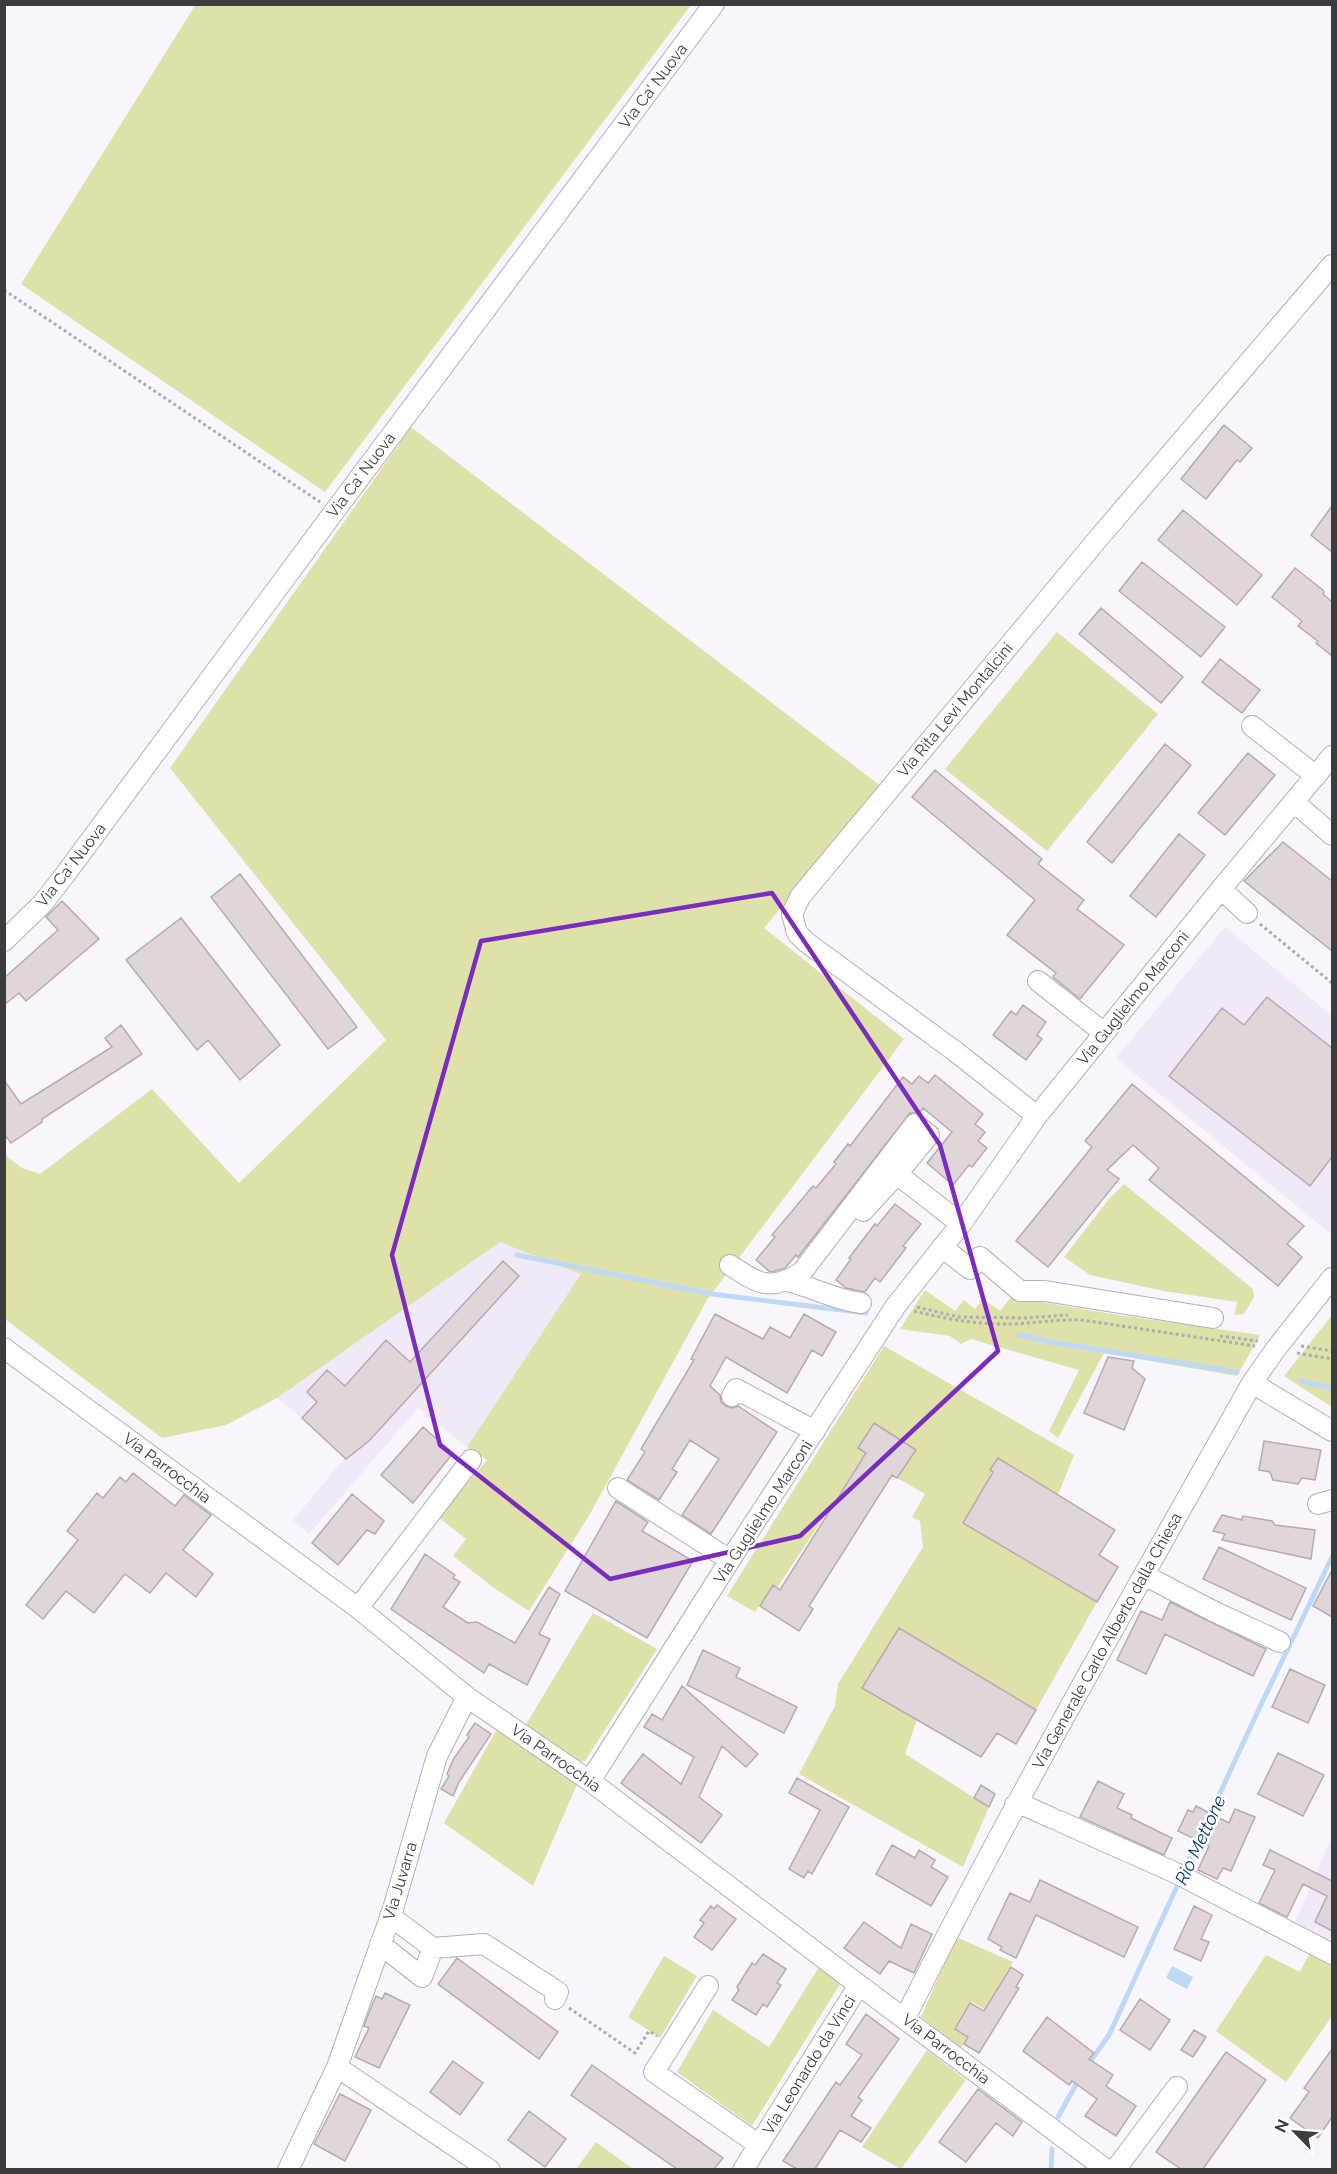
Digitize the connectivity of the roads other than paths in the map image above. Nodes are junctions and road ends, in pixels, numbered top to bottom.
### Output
1 (714, 4) edge
2 (1332, 265) edge
3 (1252, 726) dead end
4 (1332, 756) edge
5 (1316, 776) junction
6 (1294, 802) junction
7 (1332, 835) edge
8 (1221, 889) junction
9 (1247, 913) road end
10 (4, 941) edge
11 (1038, 981) dead end
12 (1104, 1033) junction
13 (1037, 1116) junction
14 (961, 1224) junction
15 (942, 1247) junction
16 (730, 1265) dead end
17 (1332, 1278) edge
18 (787, 1281) junction
19 (861, 1303) dead end
20 (1213, 1318) dead end
21 (4, 1348) edge
22 (1252, 1383) junction
23 (732, 1396) dead end
24 (815, 1431) junction
25 (1332, 1431) edge
26 (471, 1460) dead end
27 (618, 1488) dead end
28 (730, 1560) junction
29 (1144, 1575) junction
30 (358, 1608) junction
31 (1280, 1642) dead end
32 (467, 1697) junction
33 (590, 1781) junction
34 (1016, 1805) junction
35 (390, 1916) junction
36 (380, 1944) junction
37 (433, 1948) junction
38 (1332, 1954) edge
39 (859, 1985) junction
40 (708, 1986) dead end
41 (555, 1999) road end
42 (905, 2018) junction
43 (337, 2067) junction
44 (1177, 2087) dead end
45 (759, 2145) junction
46 (288, 2169) edge
47 (490, 2169) edge
48 (743, 2169) edge
49 (1107, 2169) edge
50 (1115, 2169) edge

1 - 10 street, Via Ca' Nuova
2 - 13 street, Via Rita Levi Montalcini
3 - 5 street
4 - 5 street, Via Guglielmo Marconi
5 - 6 street, Via Guglielmo Marconi
6 - 7 street
6 - 8 street, Via Guglielmo Marconi
8 - 9 street
8 - 12 street, Via Guglielmo Marconi
11 - 12 street
12 - 13 street, Via Guglielmo Marconi
13 - 14 street, Via Guglielmo Marconi
14 - 15 street, Via Guglielmo Marconi
14 - 18 street
15 - 20 street
15 - 24 street, Via Guglielmo Marconi
16 - 18 street
17 - 22 street, Via Generale Carlo Alberto dalla Chiesa
18 - 19 street
21 - 30 street, Via Parrocchia
22 - 25 street
22 - 29 street, Via Generale Carlo Alberto dalla Chiesa
23 - 24 street
24 - 28 street, Via Guglielmo Marconi
26 - 30 street
27 - 28 street
28 - 33 street, Via Guglielmo Marconi
29 - 31 street
29 - 34 street, Via Generale Carlo Alberto dalla Chiesa
30 - 32 street, Via Parrocchia
32 - 33 street, Via Parrocchia
32 - 35 street, Via Juvarra
33 - 39 street, Via Parrocchia
34 - 38 street
34 - 42 street, Via Generale Carlo Alberto dalla Chiesa
35 - 36 street, Via Juvarra
35 - 37 street
36 - 37 street
36 - 43 street, Via Juvarra
37 - 41 street
39 - 42 street, Via Parrocchia
39 - 45 street, Via Leonardo da Vinci
40 - 45 street, Via Leonardo da Vinci
42 - 49 street, Via Parrocchia
43 - 46 street, Via Juvarra
43 - 47 street
44 - 50 street
45 - 48 street, Via Leonardo da Vinci

